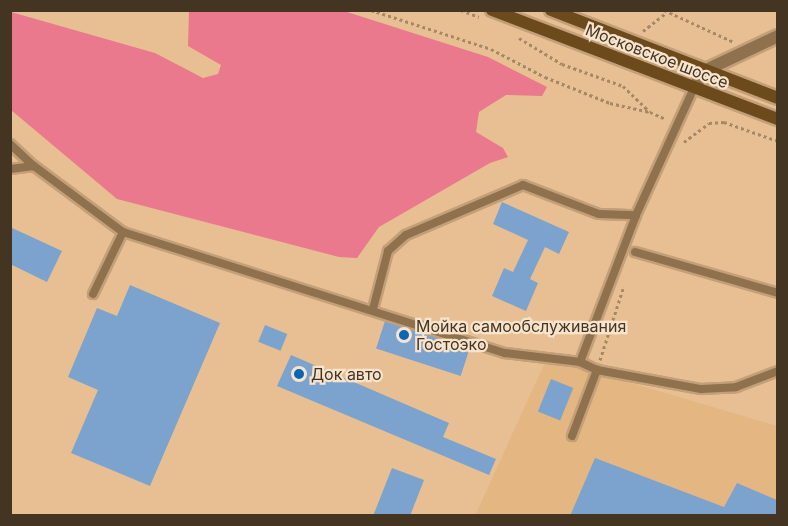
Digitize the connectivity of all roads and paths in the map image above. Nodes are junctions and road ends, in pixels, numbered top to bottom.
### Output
1 (372, 10) edge
2 (461, 10) edge
3 (551, 10) edge
4 (665, 12) edge
5 (491, 16) edge
6 (641, 33) dead end
7 (517, 36) dead end
8 (777, 36) edge
9 (752, 49) junction
10 (704, 71) junction
11 (694, 88) junction
12 (777, 98) edge
13 (650, 112) junction
14 (777, 119) edge
15 (676, 123) junction
16 (694, 131) junction
17 (777, 141) edge
18 (10, 144) edge
19 (682, 144) dead end
20 (34, 166) junction
21 (10, 169) edge
22 (636, 215) junction
23 (123, 232) junction
24 (635, 252) dead end
25 (625, 284) dead end
26 (777, 293) edge
27 (93, 294) dead end
28 (373, 309) junction
29 (580, 362) junction
30 (597, 370) junction
31 (777, 371) edge
32 (572, 436) dead end

1 - 13 path
2 - 5 path
3 - 10 main road, Московское шоссе
4 - 6 path
4 - 9 path
5 - 11 main road, Московское шоссе
7 - 13 path
8 - 9 street
9 - 10 street
10 - 11 street
10 - 12 main road, Московское шоссе
11 - 14 main road, Московское шоссе
11 - 15 lane
13 - 15 path
15 - 16 path
15 - 22 lane
16 - 17 path
16 - 19 path
18 - 20 lane
20 - 21 lane
20 - 23 lane
22 - 28 lane
22 - 29 lane
23 - 27 lane
23 - 28 lane
24 - 26 lane
25 - 30 path
28 - 29 lane
29 - 30 lane
30 - 31 lane
30 - 32 lane

